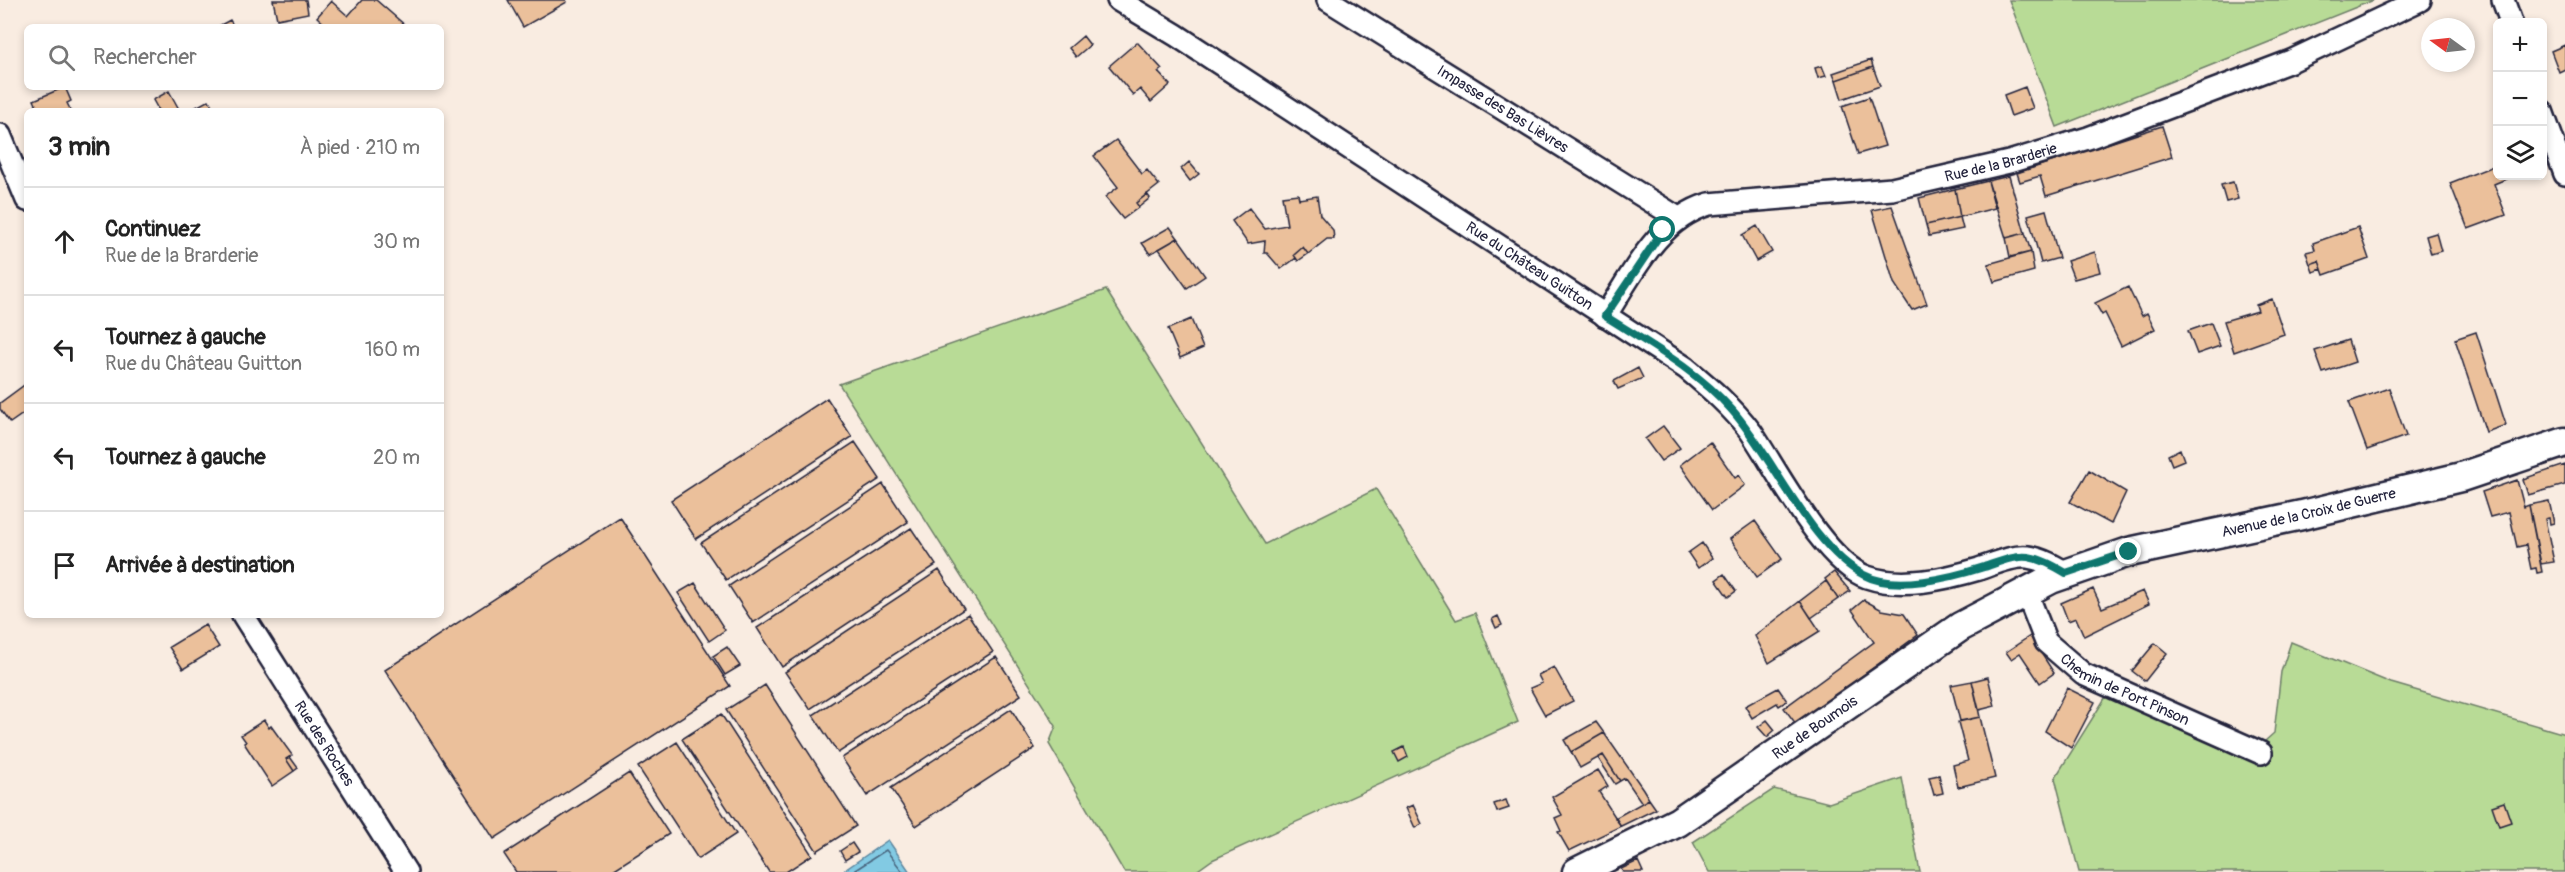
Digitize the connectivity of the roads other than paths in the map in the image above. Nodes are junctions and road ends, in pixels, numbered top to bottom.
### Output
1 (1118, 0) edge
2 (1328, 0) edge
3 (2420, 0) edge
4 (2503, 0) edge
5 (2510, 18) edge
6 (2547, 125) edge
7 (0, 135) edge
8 (2565, 174) edge
9 (24, 193) edge
10 (1678, 218) junction
11 (1605, 316) junction
12 (2565, 442) edge
13 (2058, 576) junction
14 (2026, 591) junction
15 (245, 618) edge
16 (2261, 753) dead end
17 (406, 872) edge
18 (1577, 872) edge

1 - 11 street, Rue du Château Guitton
2 - 10 street, Impasse des Bas Lièvres
3 - 10 street, Rue de la Brarderie
4 - 5 street
6 - 8 street
7 - 9 street
10 - 11 street, Rue de la Brarderie
11 - 13 street, Rue du Château Guitton
12 - 13 street, Avenue de la Croix de Guerre
13 - 14 street, Rue de Boumois
14 - 16 street, Chemin de Port Pinson
14 - 18 street, Rue de Boumois
15 - 17 street, Rue des Roches

